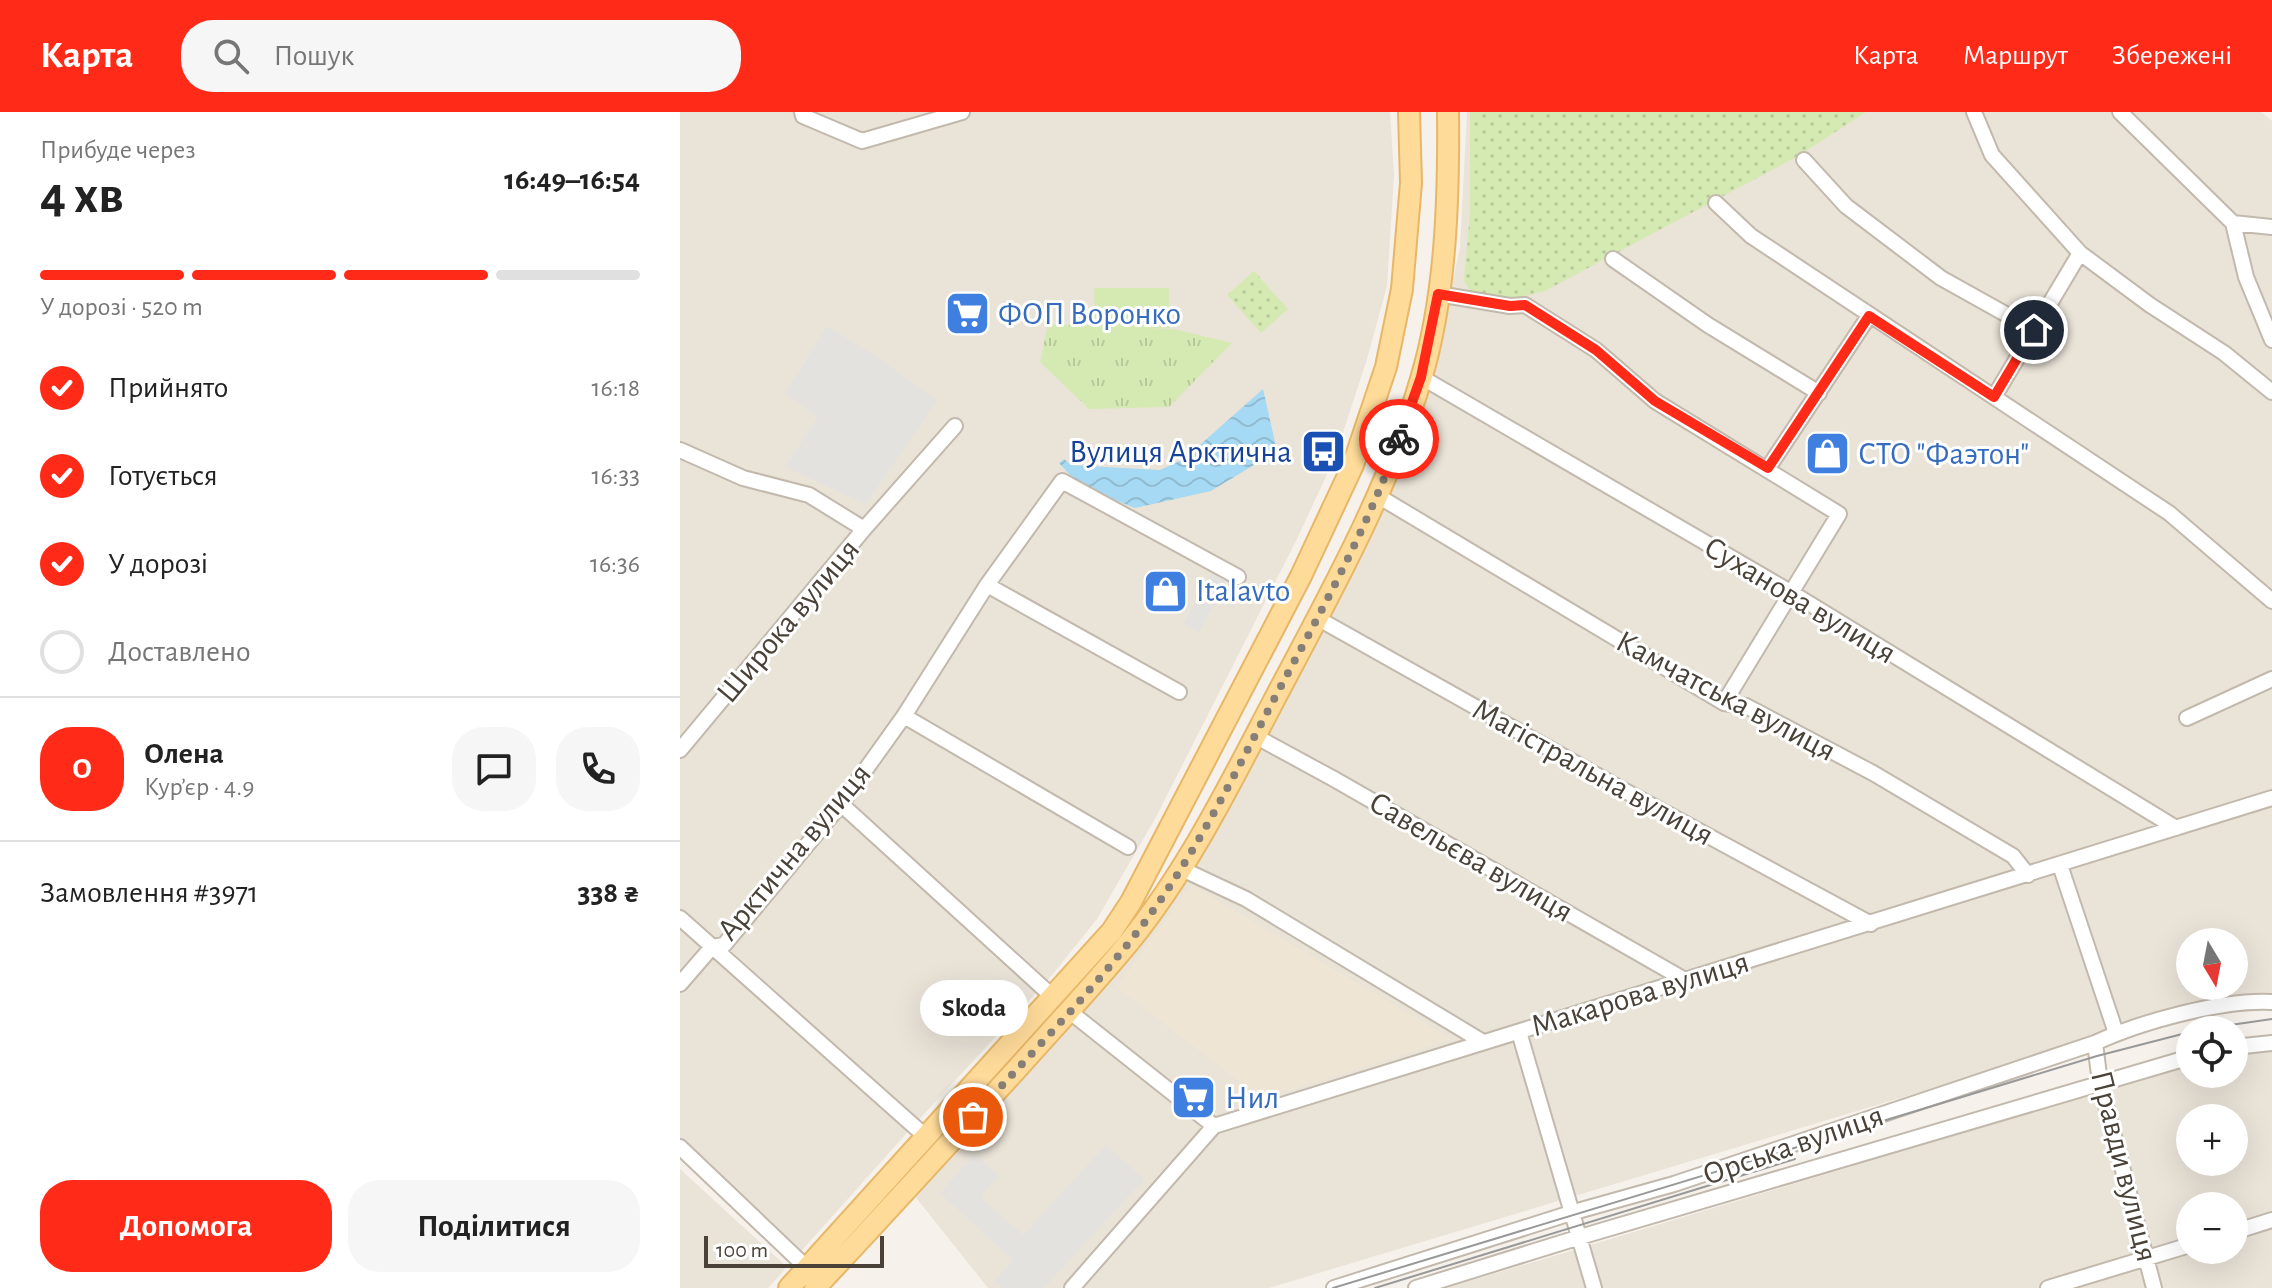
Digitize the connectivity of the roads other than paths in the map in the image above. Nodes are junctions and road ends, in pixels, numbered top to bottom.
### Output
1 (802, 112) edge
2 (962, 112) edge
3 (1409, 112) edge
4 (1448, 112) edge
5 (1974, 112) edge
6 (2120, 112) edge
7 (1804, 160) dead end
8 (1716, 203) dead end
9 (2233, 223) junction
10 (2272, 227) edge
11 (2080, 253) junction
12 (1613, 259) dead end
13 (1438, 294) junction
14 (1869, 316) junction
15 (2034, 330) junction
16 (2272, 340) edge
17 (1421, 377) junction
18 (2272, 392) edge
19 (1819, 393) junction
20 (1994, 397) junction
21 (955, 426) dead end
22 (680, 450) edge
23 (1768, 468) junction
24 (1378, 496) junction
25 (864, 529) junction
26 (1313, 552) junction
27 (1345, 562) junction
28 (1301, 576) junction
29 (1238, 577) dead end
30 (987, 585) junction
31 (1792, 593) junction
32 (2272, 601) edge
33 (1322, 609) junction
34 (2272, 679) edge
35 (1179, 692) dead end
36 (1724, 703) junction
37 (904, 716) junction
38 (2187, 718) dead end
39 (1255, 736) junction
40 (680, 750) edge
41 (2272, 798) edge
42 (841, 804) junction
43 (2176, 828) junction
44 (1128, 847) dead end
45 (2060, 865) junction
46 (1182, 869) junction
47 (2028, 875) junction
48 (680, 918) edge
49 (1871, 924) junction
50 (712, 947) junction
51 (1685, 980) junction
52 (680, 984) edge
53 (2272, 989) edge
54 (1053, 997) junction
55 (2250, 1001) junction
56 (2272, 1002) edge
57 (1069, 1011) junction
58 (1519, 1032) junction
59 (2116, 1033) junction
60 (1483, 1042) junction
61 (2095, 1043) junction
62 (2272, 1043) edge
63 (2248, 1046) edge
64 (2176, 1061) edge
65 (2100, 1083) junction
66 (1214, 1126) junction
67 (925, 1136) junction
68 (680, 1147) edge
69 (1574, 1212) junction
70 (2272, 1220) edge
71 (2248, 1228) edge
72 (1580, 1237) junction
73 (2176, 1249) edge
74 (2145, 1259) junction
75 (807, 1268) junction
76 (789, 1288) edge
77 (815, 1288) edge
78 (1072, 1288) edge
79 (1334, 1288) edge
80 (1416, 1288) edge
81 (1594, 1288) edge
82 (2048, 1288) edge
83 (2154, 1288) edge

1 - 2 street
3 - 26 main road
4 - 13 main road
5 - 11 street
6 - 9 street
7 - 15 street
8 - 14 street
9 - 10 street
9 - 16 street
11 - 15 street
11 - 18 street
12 - 19 street
13 - 17 main road
13 - 23 street
14 - 19 street
14 - 20 street
15 - 20 street
17 - 24 main road
17 - 31 street, Суханова вулиця
19 - 23 street
20 - 32 street
21 - 25 street, Широка вулиця
22 - 25 street, Широка вулиця
23 - 31 street
24 - 27 main road
24 - 36 street, Камчатська вулиця
25 - 40 street, Широка вулиця
26 - 27 main road
26 - 28 main road
27 - 33 main road
28 - 33 main road
28 - 54 main road
29 - 30 street, Арктична вулиця
30 - 35 street
30 - 37 street, Арктична вулиця
31 - 36 street
31 - 43 street, Суханова вулиця
33 - 39 main road
33 - 49 street, Магістральна вулиця
34 - 38 street
36 - 47 street, Камчатська вулиця
37 - 42 street, Арктична вулиця
37 - 44 street
39 - 46 main road
39 - 51 street, Савельєва вулиця
41 - 43 street, Макарова вулиця
42 - 50 street, Арктична вулиця
42 - 54 street
43 - 45 street, Макарова вулиця
45 - 47 street, Макарова вулиця
45 - 59 street
46 - 57 main road
46 - 60 street
47 - 49 street, Макарова вулиця
48 - 50 street
49 - 51 street, Макарова вулиця
50 - 52 street, Арктична вулиця
50 - 67 street
51 - 58 street, Макарова вулиця
53 - 55 street, Орська вулиця
54 - 67 main road
55 - 56 street, Орська вулиця
55 - 59 street, Орська вулиця
57 - 66 street
57 - 77 main road
58 - 60 street, Макарова вулиця
58 - 69 street
59 - 61 street, Орська вулиця
60 - 66 street, Макарова вулиця
61 - 65 street, Правди вулиця
61 - 69 street, Орська вулиця
62 - 63 street
64 - 65 street
65 - 72 street
65 - 74 street, Правди вулиця
66 - 78 street
67 - 75 main road
68 - 75 street
69 - 72 street
69 - 79 street, Орська вулиця
70 - 71 street
72 - 80 street
72 - 81 street
73 - 74 street
74 - 82 street
74 - 83 street, Правди вулиця
75 - 76 main road

